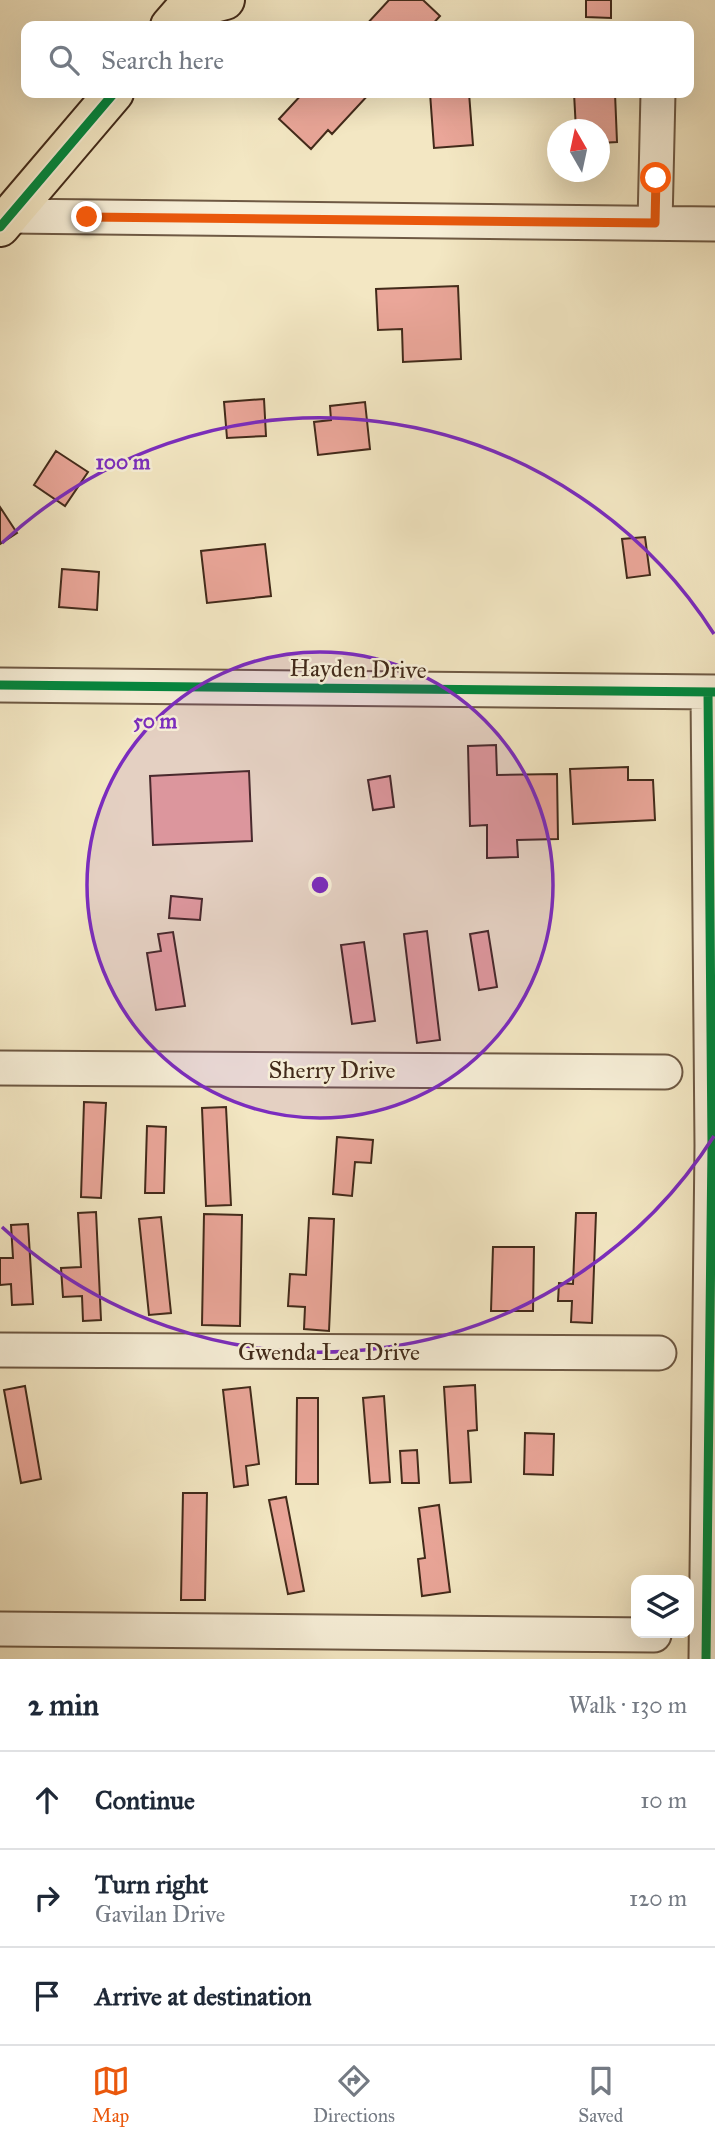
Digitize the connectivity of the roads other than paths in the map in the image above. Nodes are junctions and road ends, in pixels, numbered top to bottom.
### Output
1 (225, 0) edge
2 (179, 12) edge
3 (110, 98) edge
4 (658, 98) edge
5 (5, 221) edge
6 (655, 223) junction
7 (715, 224) edge
8 (0, 685) edge
9 (712, 692) edge
10 (0, 1068) edge
11 (664, 1072) dead end
12 (713, 1146) edge
13 (0, 1350) edge
14 (659, 1353) dead end
15 (711, 1592) edge
16 (0, 1629) edge
17 (631, 1635) edge
18 (706, 1659) edge

1 - 2 main road
3 - 5 main road
4 - 6 street
5 - 6 street
6 - 7 street
8 - 9 street, Hayden Drive
9 - 12 street
10 - 11 street, Sherry Drive
12 - 15 street
13 - 14 street, Gwenda Lea Drive
15 - 18 street
16 - 17 street

